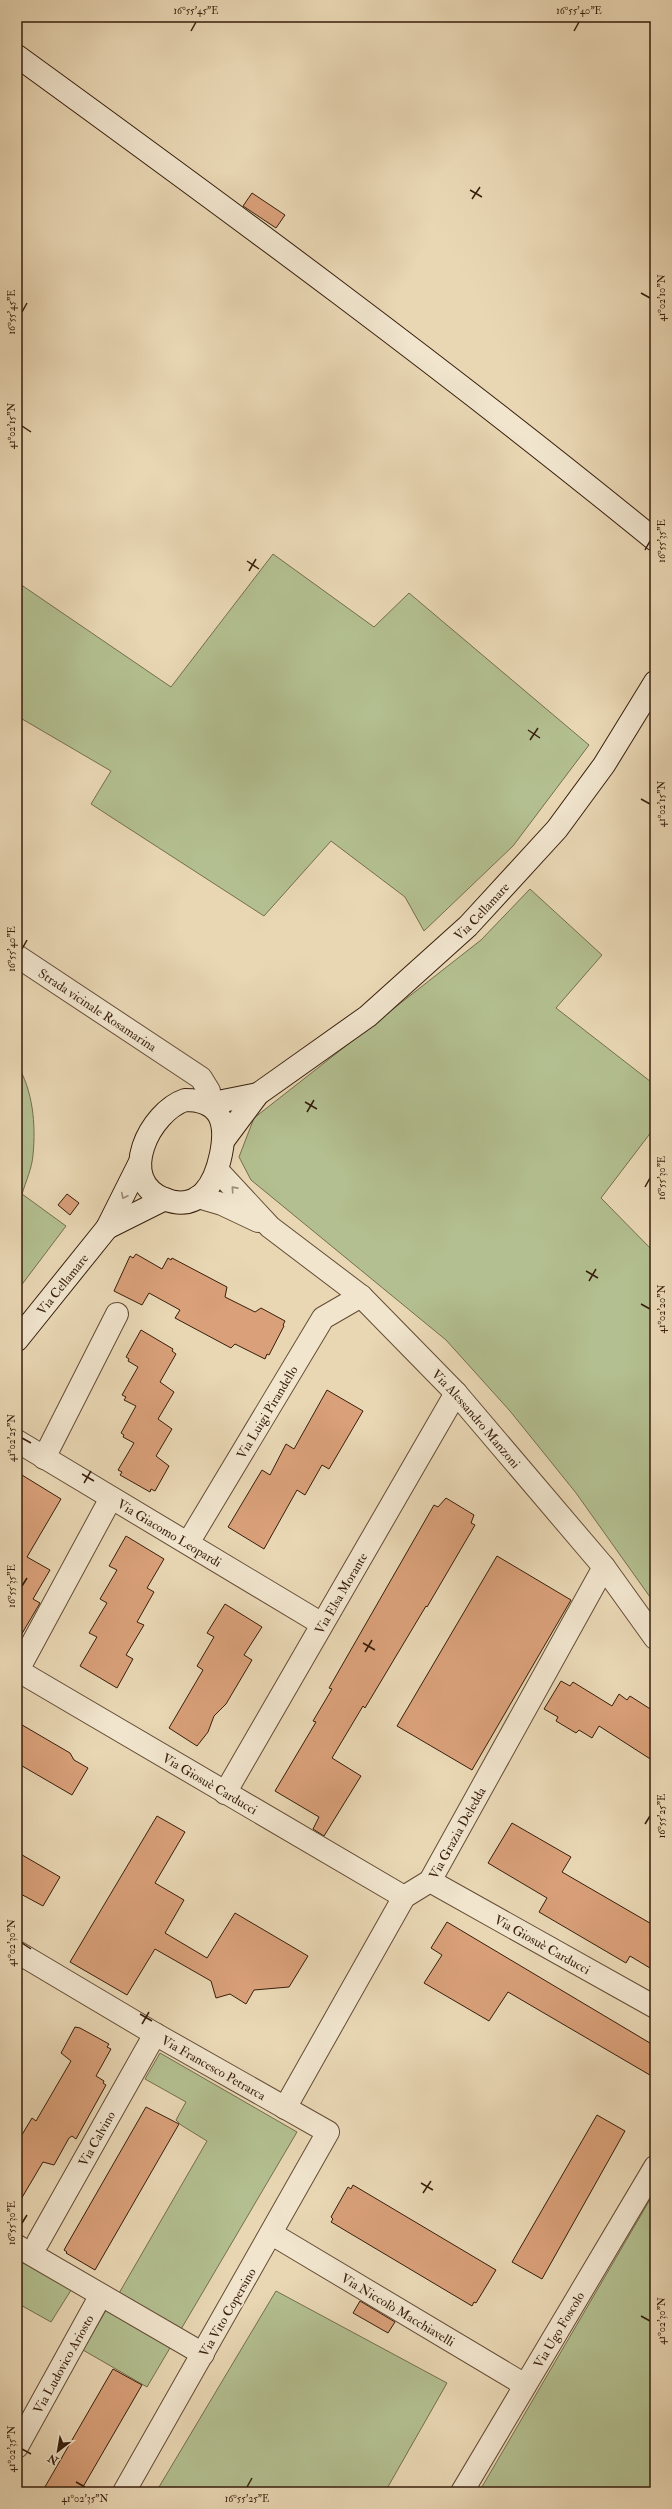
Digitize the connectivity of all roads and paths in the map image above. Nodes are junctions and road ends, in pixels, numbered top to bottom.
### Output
1 (17, 56) edge
2 (655, 540) edge
3 (655, 682) edge
4 (17, 956) edge
5 (180, 1063) junction
6 (258, 1094) junction
7 (185, 1100) junction
8 (208, 1104) junction
9 (223, 1141) junction
10 (139, 1164) junction
11 (218, 1171) junction
12 (198, 1197) junction
13 (165, 1199) junction
14 (270, 1227) junction
15 (107, 1228) junction
16 (361, 1296) junction
17 (117, 1314) dead end
18 (17, 1340) edge
19 (456, 1393) junction
20 (17, 1441) edge
21 (44, 1458) junction
22 (111, 1498) junction
23 (188, 1543) junction
24 (604, 1567) junction
25 (322, 1624) junction
26 (655, 1638) edge
27 (18, 1670) edge
28 (224, 1793) junction
29 (430, 1881) junction
30 (404, 1897) junction
31 (17, 1952) edge
32 (655, 2007) edge
33 (155, 2034) junction
34 (285, 2108) junction
35 (328, 2132) joint
36 (655, 2168) edge
37 (272, 2234) junction
38 (38, 2242) dead end
39 (17, 2246) edge
40 (97, 2302) dead end
41 (203, 2354) junction
42 (525, 2385) junction
43 (17, 2447) edge
44 (124, 2492) edge
45 (462, 2492) edge

1 - 2 street
3 - 6 street, Via Cellamare
4 - 5 street, Strada vicinale Rosamarina
5 - 7 street
5 - 8 street, Strada vicinale Rosamarina
6 - 8 street, Via Cellamare
6 - 9 street, Via Cellamare
7 - 8 street, Via Cellamare
7 - 10 street, Via Cellamare
8 - 9 street, Via Cellamare
9 - 11 street, Via Cellamare
10 - 13 street
10 -> 15 street, Via Cellamare
11 - 12 street, Via Cellamare
14 -> 11 street, Via Alessandro Manzoni
12 - 13 street
12 - 14 street, Via Alessandro Manzoni
13 - 15 street, Via Cellamare
14 - 16 street, Via Alessandro Manzoni
15 - 18 street, Via Cellamare
16 - 19 street, Via Alessandro Manzoni
16 - 23 street, Via Luigi Pirandello
17 - 21 street
19 - 24 street, Via Alessandro Manzoni
19 - 25 street, Via Elsa Morante
20 - 21 street, Via Giacomo Leopardi
21 - 22 street, Via Giacomo Leopardi
22 - 23 street, Via Giacomo Leopardi
22 - 27 street
23 - 25 street, Via Giacomo Leopardi
24 - 26 street, Via Alessandro Manzoni
24 - 29 street, Via Grazia Deledda
25 - 28 street, Via Elsa Morante
27 - 28 street, Via Giosuè Carducci
28 - 30 street, Via Giosuè Carducci
29 - 30 street, Via Grazia Deledda
29 - 32 street, Via Giosuè Carducci
30 - 34 street, Via Grazia Deledda
31 - 33 street, Via Francesco Petrarca
33 - 34 street, Via Francesco Petrarca
33 - 38 street, Via Calvino
34 - 35 street, Via Francesco Petrarca
35 - 37 street, Via Vito Copersino
36 - 42 street, Via Ugo Foscolo
37 - 41 street, Via Vito Copersino
37 - 42 street, Via Niccolò Macchiavelli
39 - 41 street
40 - 43 street, Via Ludovico Ariosto
41 - 44 street, Via Vito Copersino
42 - 45 street, Via Ugo Foscolo

